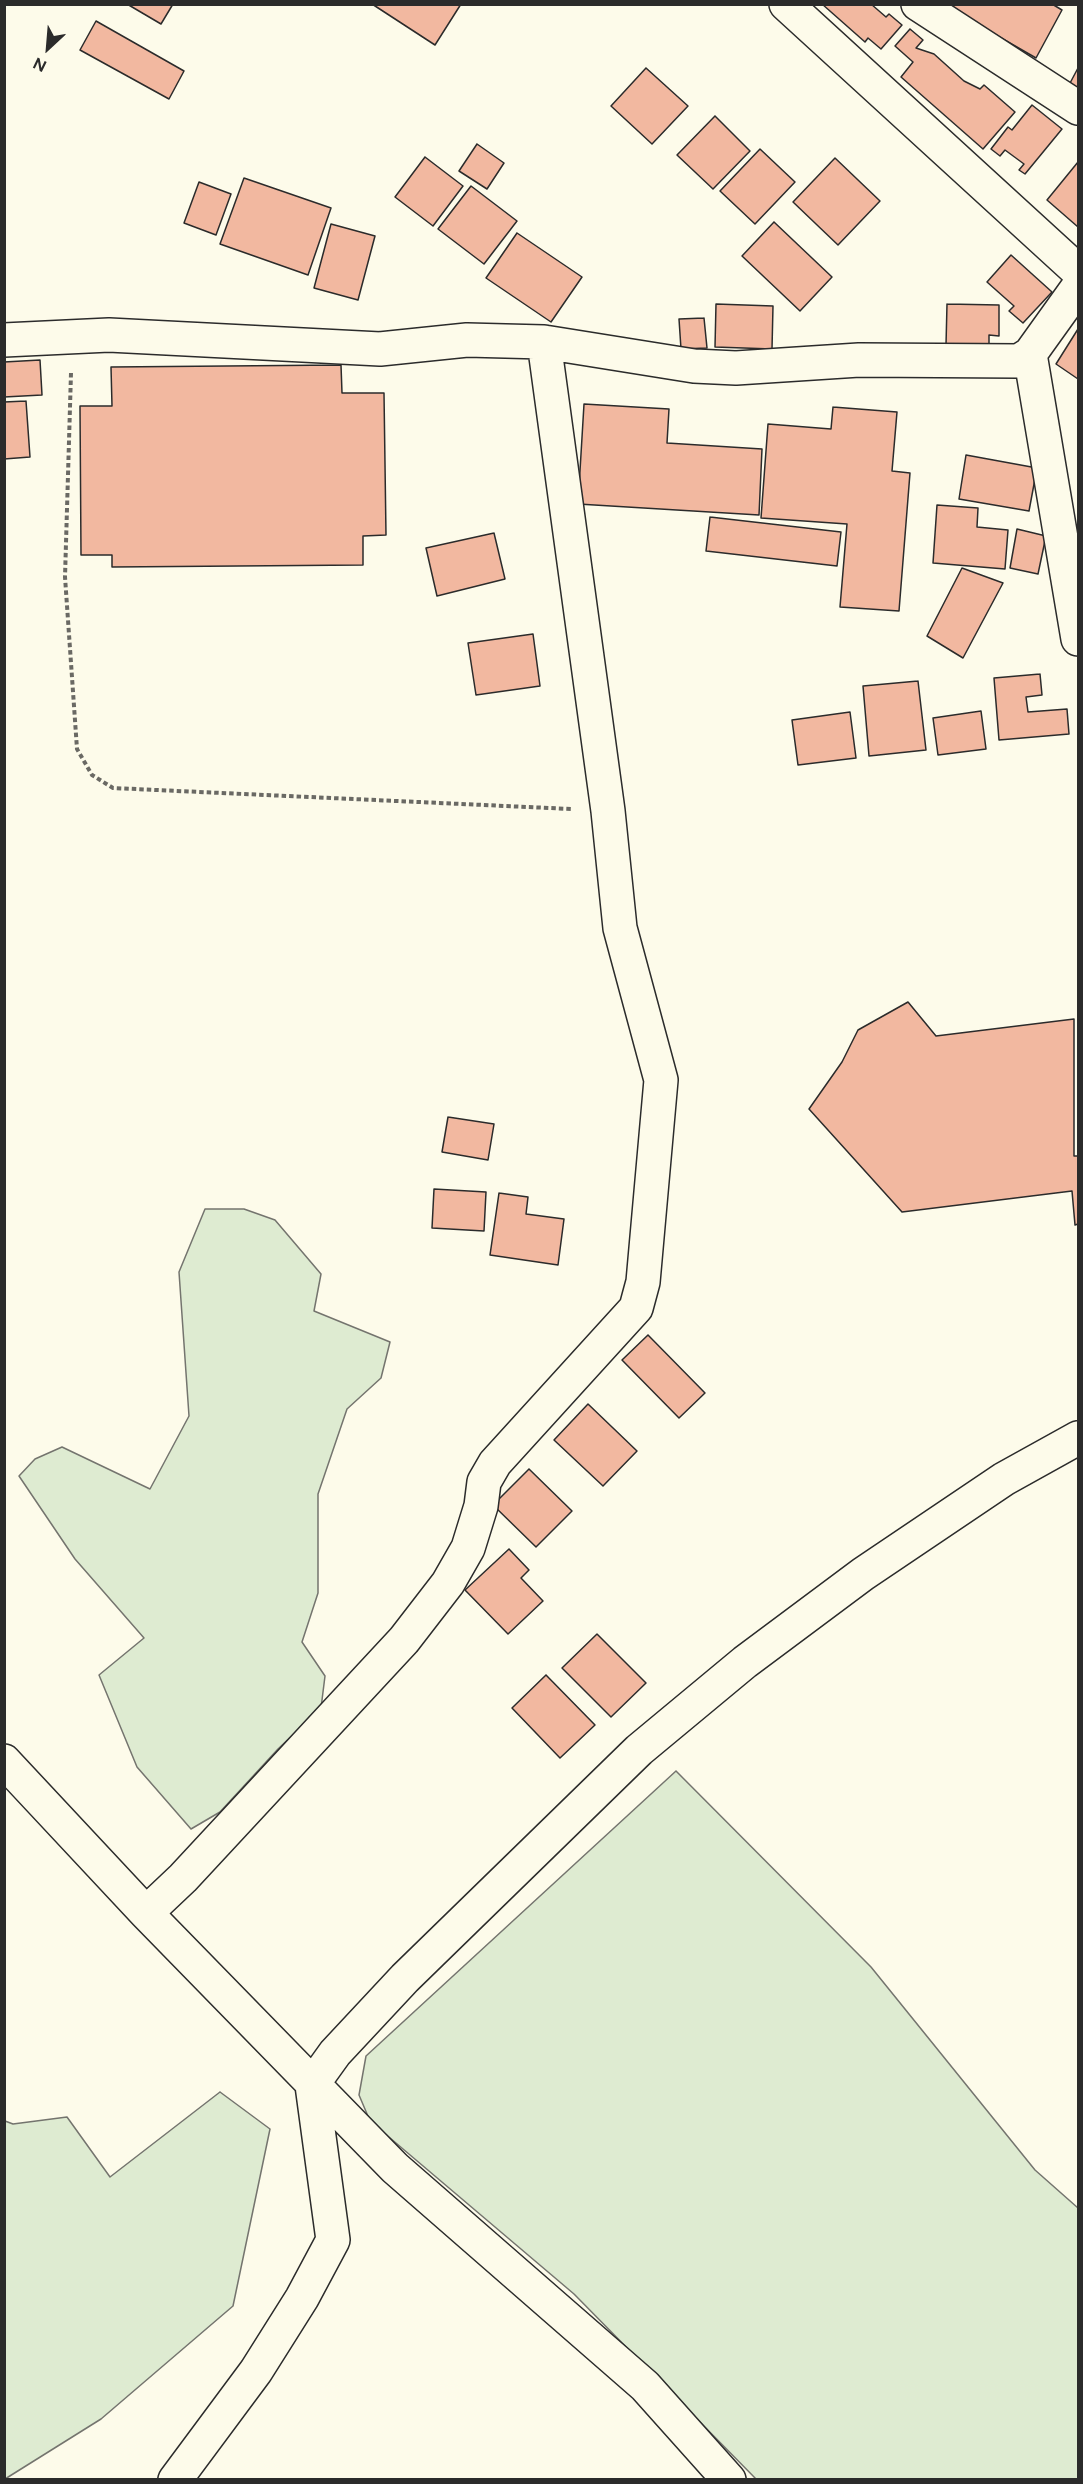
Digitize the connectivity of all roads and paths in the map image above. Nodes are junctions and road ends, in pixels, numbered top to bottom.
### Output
1 (786, 4) edge
2 (918, 4) edge
3 (1078, 108) edge
4 (1078, 271) edge
5 (1078, 287) edge
6 (72, 336) junction
7 (4, 340) edge
8 (544, 342) junction
9 (1030, 354) junction
10 (1078, 639) edge
11 (608, 811) junction
12 (1078, 1438) edge
13 (4, 1761) edge
14 (146, 1912) junction
15 (312, 2085) junction
16 (175, 2480) edge
17 (729, 2480) edge

1 - 4 street
2 - 3 street
5 - 9 street
6 - 7 street
6 - 8 street
6 - 11 path
8 - 9 street
8 - 11 street
9 - 10 street
11 - 14 street
12 - 15 street
13 - 14 street
14 - 15 street
15 - 16 street
15 - 17 street

